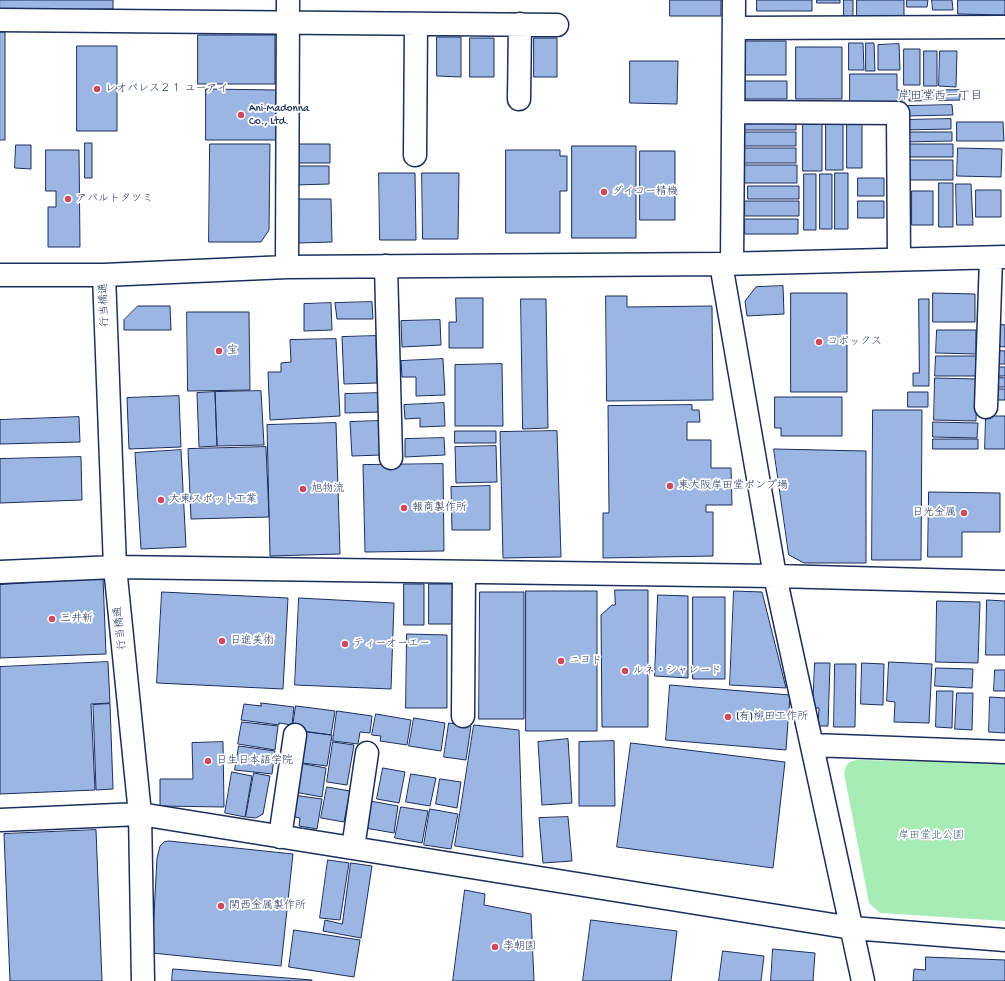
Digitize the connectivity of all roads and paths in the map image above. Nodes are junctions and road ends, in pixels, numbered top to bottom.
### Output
1 (288, 0) edge
2 (734, 0) edge
3 (0, 20) edge
4 (288, 23) junction
5 (416, 24) junction
6 (520, 24) junction
7 (557, 25) dead end
8 (1005, 27) edge
9 (735, 28) junction
10 (519, 99) dead end
11 (733, 112) junction
12 (415, 154) dead end
13 (998, 258) edge
14 (899, 259) junction
15 (727, 263) junction
16 (386, 266) junction
17 (287, 267) junction
18 (0, 275) edge
19 (104, 275) junction
20 (986, 407) dead end
21 (391, 458) dead end
22 (115, 567) junction
23 (0, 572) edge
24 (464, 572) junction
25 (775, 576) junction
26 (1005, 582) edge
27 (463, 716) dead end
28 (295, 735) dead end
29 (812, 745) junction
30 (1005, 752) edge
31 (367, 753) dead end
32 (140, 814) junction
33 (0, 820) edge
34 (280, 836) junction
35 (353, 848) junction
36 (852, 928) junction
37 (1005, 940) edge
38 (143, 981) edge
39 (863, 981) edge

1 - 4 street
2 - 9 street
3 - 4 street
4 - 5 street
4 - 17 street
5 - 6 street
5 - 12 street
6 - 7 street
6 - 10 street
8 - 9 street
9 - 11 street
11 - 14 street
11 - 15 street
13 - 14 street
13 - 20 street
14 - 15 street
15 - 16 street
15 - 25 street
16 - 17 street
16 - 21 street
17 - 19 street
18 - 19 street
19 - 22 street, 行当橋通
22 - 23 street
22 - 24 street
22 - 32 street, 行当橋通
24 - 25 street
24 - 27 street
25 - 26 street
25 - 29 street
28 - 34 street
29 - 30 street
29 - 36 street
31 - 35 street
32 - 33 street
32 - 34 street
32 - 38 street, 行当橋通
34 - 35 street
35 - 36 street
36 - 37 street
36 - 39 street

